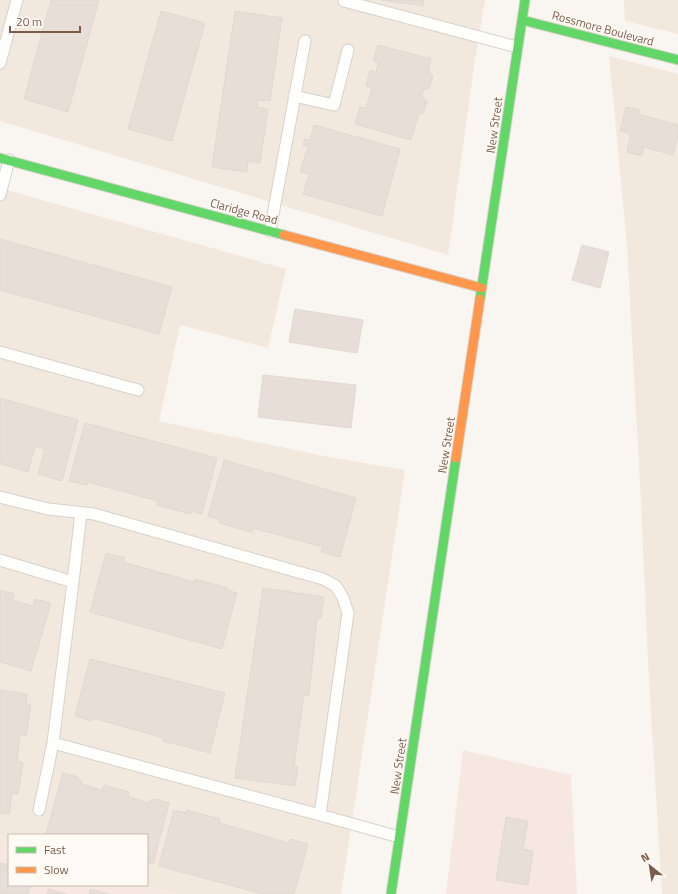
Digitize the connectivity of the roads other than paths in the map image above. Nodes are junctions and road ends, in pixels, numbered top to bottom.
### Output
1 (16, 0) edge
2 (345, 0) edge
3 (525, 0) edge
4 (522, 20) junction
5 (305, 41) dead end
6 (517, 47) junction
7 (348, 50) dead end
8 (678, 60) edge
9 (0, 63) edge
10 (294, 96) junction
11 (4, 159) edge
12 (0, 194) edge
13 (270, 230) junction
14 (482, 288) junction
15 (0, 352) edge
16 (138, 390) dead end
17 (0, 497) edge
18 (81, 513) junction
19 (0, 560) edge
20 (72, 582) junction
21 (53, 743) junction
22 (39, 810) dead end
23 (320, 815) junction
24 (399, 837) junction
25 (391, 894) edge

1 - 9 lane
2 - 6 lane
3 - 4 main road, New Street
4 - 6 main road, New Street
4 - 8 main road, Rossmore Boulevard
5 - 10 lane
6 - 14 main road, New Street
7 - 10 lane
10 - 13 lane
11 - 12 lane
11 - 13 main road, Claridge Road
13 - 14 main road, Claridge Road
14 - 24 main road, New Street
15 - 16 lane
17 - 18 lane
18 - 20 lane
18 - 23 lane
19 - 20 lane
20 - 21 lane
21 - 22 lane
21 - 23 lane
23 - 24 lane
24 - 25 main road, New Street

